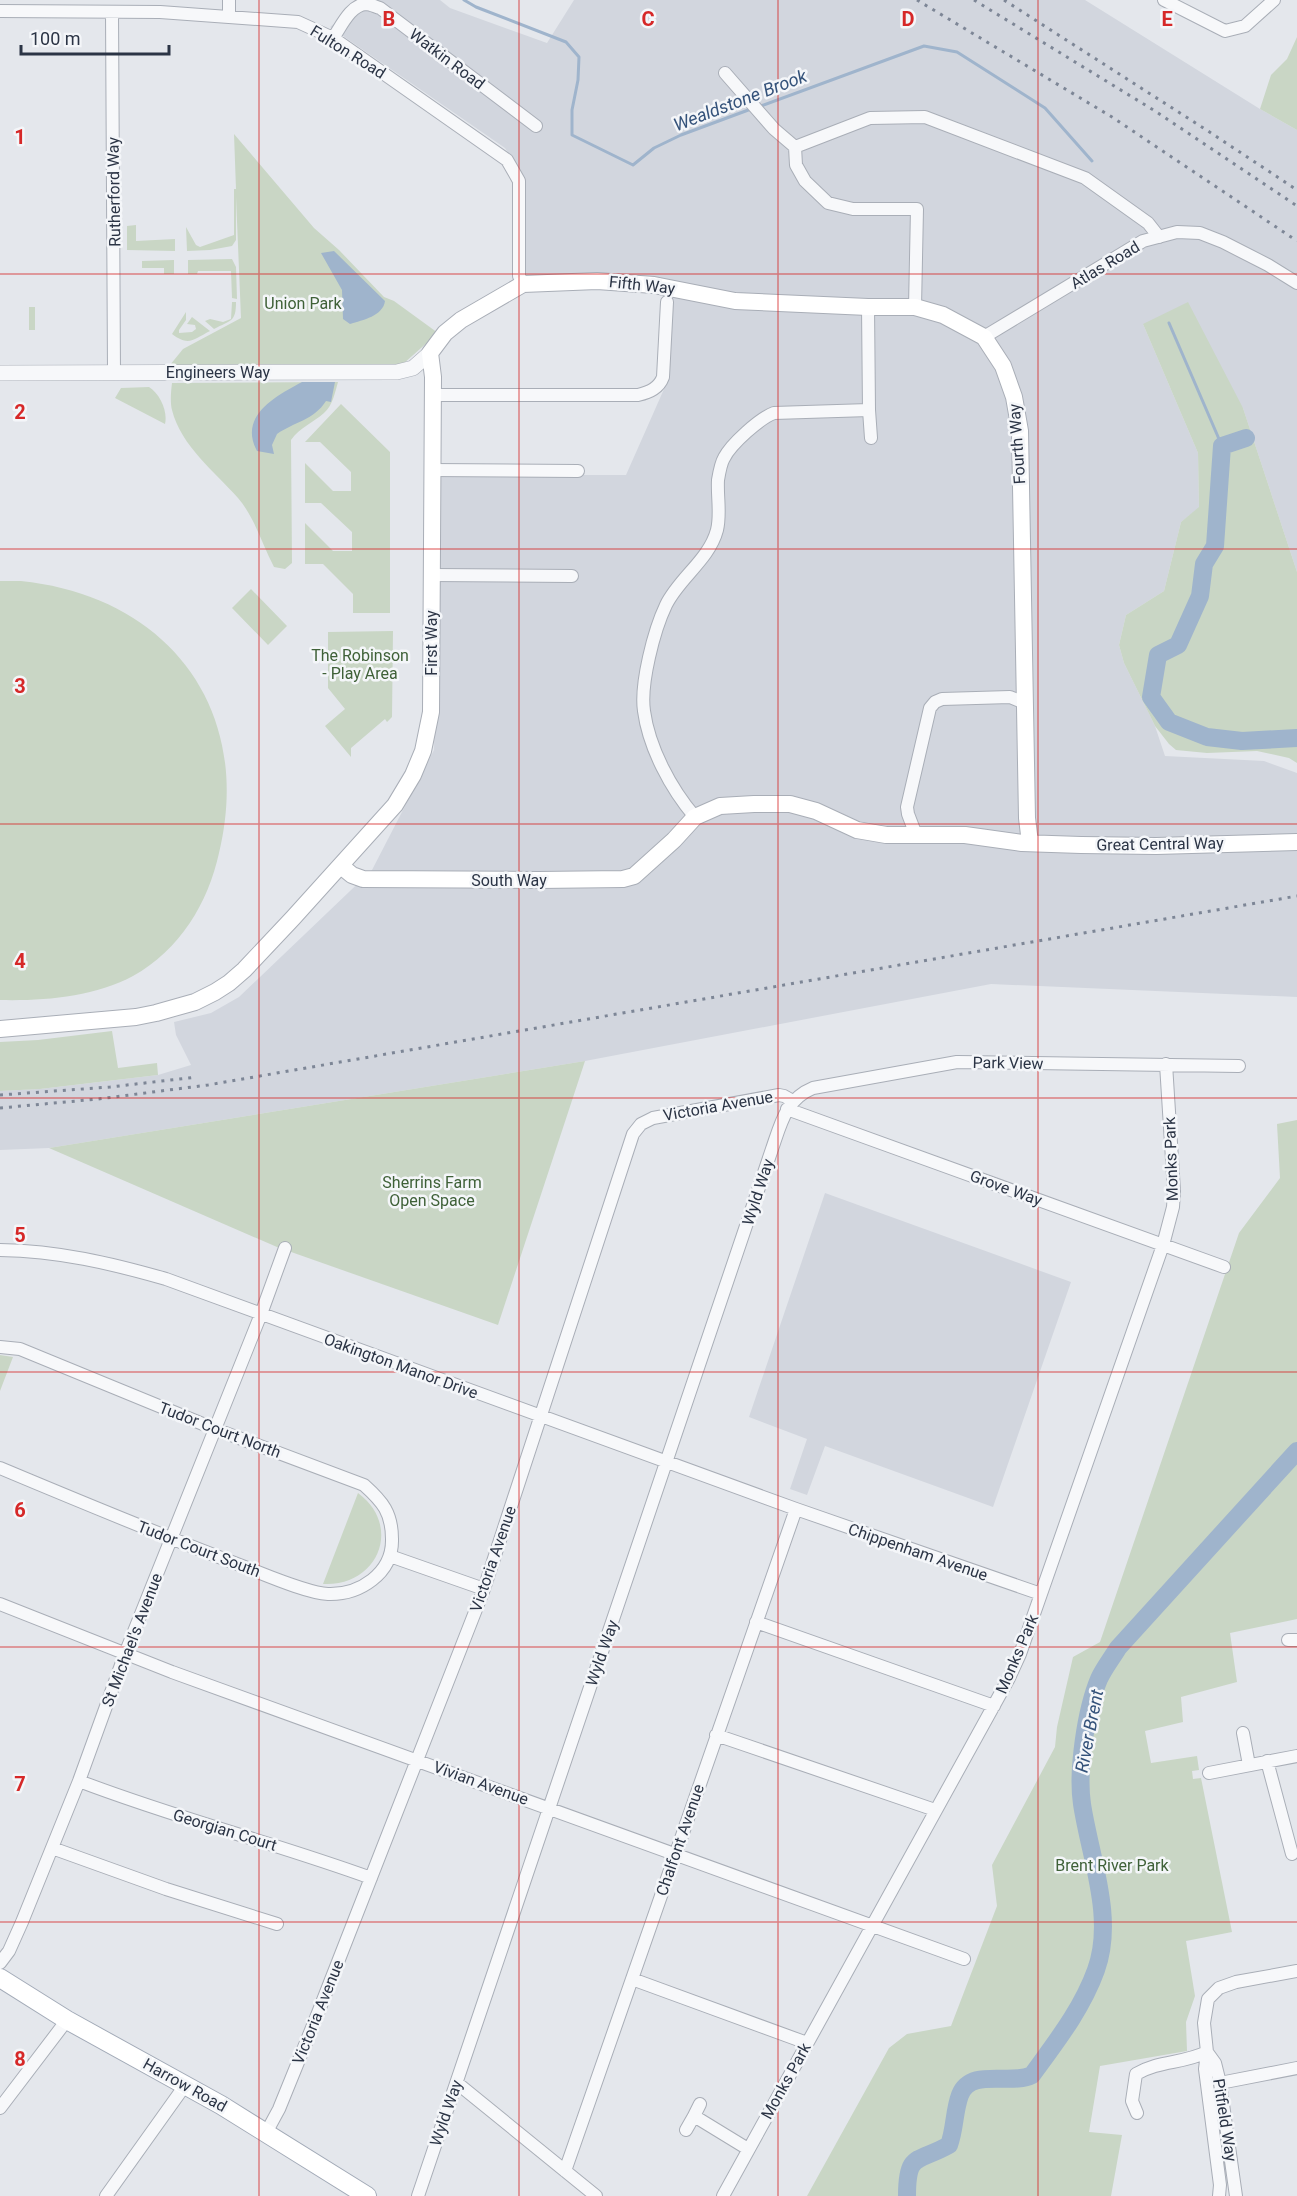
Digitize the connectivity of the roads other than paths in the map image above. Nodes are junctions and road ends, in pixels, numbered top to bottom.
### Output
1 (229, 0) edge
2 (1164, 0) edge
3 (1274, 0) edge
4 (0, 11) edge
5 (112, 12) junction
6 (229, 17) junction
7 (333, 38) junction
8 (725, 73) dead end
9 (536, 126) dead end
10 (795, 147) junction
11 (1159, 237) junction
12 (1297, 283) edge
13 (523, 284) junction
14 (667, 302) dead end
15 (868, 307) junction
16 (915, 307) junction
17 (984, 337) junction
18 (430, 353) junction
19 (114, 372) junction
20 (398, 372) junction
21 (0, 373) edge
22 (431, 393) junction
23 (869, 410) junction
24 (871, 438) dead end
25 (431, 470) junction
26 (578, 471) dead end
27 (431, 575) junction
28 (572, 576) dead end
29 (1025, 703) junction
30 (695, 817) junction
31 (916, 836) junction
32 (1297, 842) edge
33 (1026, 843) junction
34 (341, 866) junction
35 (0, 1029) edge
36 (1166, 1064) junction
37 (1239, 1066) dead end
38 (790, 1105) junction
39 (1163, 1245) junction
40 (285, 1248) dead end
41 (0, 1250) edge
42 (1224, 1267) dead end
43 (261, 1314) junction
44 (0, 1347) edge
45 (540, 1416) junction
46 (215, 1429) junction
47 (667, 1462) junction
48 (0, 1468) edge
49 (796, 1509) junction
50 (172, 1538) junction
51 (390, 1556) junction
52 (484, 1589) junction
53 (1041, 1594) junction
54 (0, 1604) edge
55 (756, 1622) junction
56 (125, 1654) junction
57 (994, 1706) junction
58 (1243, 1733) dead end
59 (716, 1735) junction
60 (1297, 1756) edge
61 (417, 1760) junction
62 (1267, 1761) junction
63 (1249, 1765) junction
64 (1209, 1773) dead end
65 (79, 1781) junction
66 (549, 1807) junction
67 (935, 1810) junction
68 (52, 1848) junction
69 (675, 1853) junction
70 (1292, 1854) dead end
71 (371, 1878) junction
72 (277, 1924) dead end
73 (872, 1925) junction
74 (964, 1959) dead end
75 (0, 1963) edge
76 (1297, 1971) edge
77 (0, 1978) edge
78 (632, 1979) junction
79 (67, 2020) junction
80 (807, 2043) junction
81 (1207, 2052) junction
82 (1297, 2068) edge
83 (457, 2083) junction
84 (1220, 2083) junction
85 (186, 2084) junction
86 (700, 2104) dead end
87 (0, 2108) edge
88 (1137, 2113) dead end
89 (694, 2116) junction
90 (686, 2130) dead end
91 (266, 2133) junction
92 (748, 2149) junction
93 (565, 2171) junction
94 (108, 2196) edge
95 (367, 2196) edge
96 (418, 2196) edge
97 (596, 2196) edge
98 (723, 2196) edge
99 (1219, 2196) edge
100 (1236, 2196) edge

1 - 6 street
2 - 3 street
4 - 5 street, Fulton Road
5 - 6 street, Fulton Road
5 - 19 street, Rutherford Way
6 - 7 street, Fulton Road
7 - 9 street, Watkin Road
7 - 13 street, Fulton Road
8 - 10 street
10 - 11 street
10 - 16 street
11 - 12 street, Atlas Road
11 - 17 street, Atlas Road
13 - 15 main road, Fifth Way
13 - 18 main road, Fifth Way
14 - 22 street
15 - 16 main road, Fifth Way
15 - 23 street
16 - 17 main road, Fourth Way
17 - 29 main road, Fourth Way
18 - 20 street, Engineers Way
18 - 22 main road
19 - 20 street, Engineers Way
19 - 21 street, Engineers Way
20 - 22 street
22 - 25 main road, First Way
23 - 24 street
23 - 30 street
25 - 26 street
25 - 27 main road, First Way
27 - 28 street
27 - 34 main road, First Way
29 - 31 street
29 - 33 main road, Fourth Way
30 - 31 main road, South Way
30 - 34 main road, South Way
31 - 33 main road, South Way
32 - 33 main road, Great Central Way
34 - 35 main road
36 - 37 street, Park View
36 - 38 street, Park View
36 - 39 street, Monks Park
38 - 39 street, Grove Way
38 - 45 street, Victoria Avenue
38 - 47 street, Wyld Way
39 - 42 street, Grove Way
39 - 53 street, Monks Park
40 - 43 street, St Michael's Avenue
41 - 43 street, Oakington Manor Drive
43 - 45 street, Oakington Manor Drive
43 - 46 street, St Michael's Avenue
44 - 46 street, Tudor Court North
45 - 47 street, Oakington Manor Drive
45 - 52 street, Victoria Avenue
46 - 50 street, St Michael's Avenue
46 - 51 street, Tudor Court North
47 - 49 street, Oakington Manor Drive
47 - 66 street, Wyld Way
48 - 50 street, Tudor Court South
49 - 53 street, Chippenham Avenue
49 - 55 street, Chalfont Avenue
50 - 51 street, Tudor Court South
50 - 56 street, St Michael's Avenue
51 - 52 street
52 - 61 street, Victoria Avenue
53 - 57 street, Monks Park
54 - 56 street, Vivian Avenue
55 - 57 street
55 - 59 street, Chalfont Avenue
56 - 61 street, Vivian Avenue
56 - 65 street, St Michael's Avenue
57 - 67 street, Monks Park
58 - 63 street
59 - 67 street
59 - 69 street, Chalfont Avenue
60 - 62 street
61 - 66 street, Vivian Avenue
61 - 71 street, Victoria Avenue
62 - 63 street
62 - 70 street
63 - 64 street
65 - 68 street, St Michael's Avenue
65 - 71 street, Georgian Court
66 - 69 street, Vivian Avenue
66 - 83 street, Wyld Way
67 - 73 street, Monks Park
68 - 72 street
68 - 75 street, St Michael's Avenue
69 - 73 street, Vivian Avenue
69 - 78 street, Chalfont Avenue
71 - 91 street, Victoria Avenue
73 - 74 street, Vivian Avenue
73 - 80 street, Monks Park
76 - 81 street, Pitfield Way
77 - 79 main road, Harrow Road
78 - 80 street
78 - 93 street, Chalfont Avenue
79 - 85 main road, Harrow Road
79 - 87 street
80 - 92 street, Monks Park
81 - 84 street, Pitfield Way
81 - 88 street
81 - 99 street, Pitfield Way
82 - 84 street
83 - 93 street
83 - 96 street, Wyld Way
84 - 100 street, Pitfield Way
85 - 91 main road, Harrow Road
85 - 94 street
86 - 89 street
89 - 90 street
89 - 92 street
91 - 95 main road, Harrow Road
92 - 98 street, Monks Park
93 - 97 street

